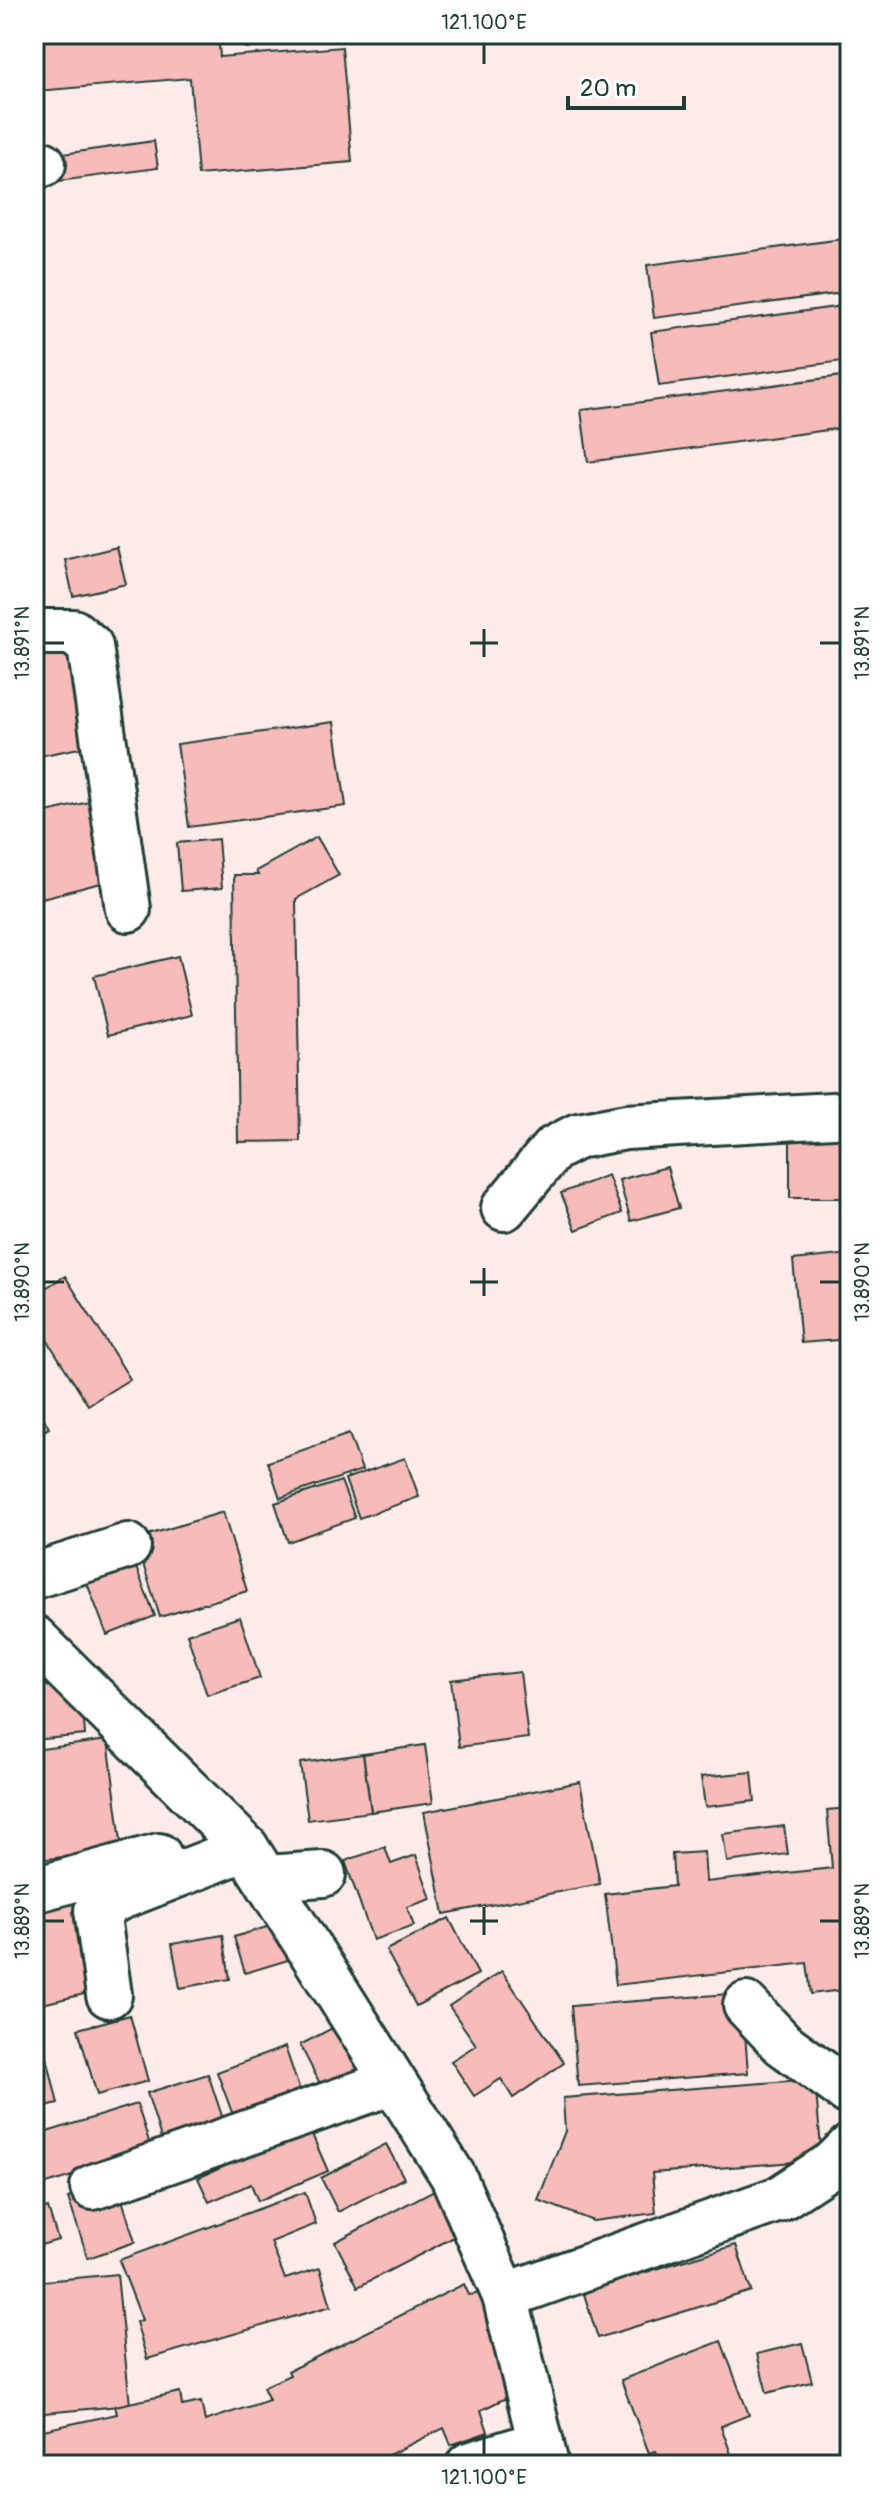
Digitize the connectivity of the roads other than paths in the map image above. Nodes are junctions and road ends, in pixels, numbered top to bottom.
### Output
1 (34, 632) edge
2 (128, 909) dead end
3 (850, 1114) edge
4 (504, 1208) dead end
5 (128, 1546) dead end
6 (34, 1576) edge
7 (34, 1638) edge
8 (249, 1854) junction
9 (323, 1874) dead end
10 (34, 1890) edge
11 (109, 1995) dead end
12 (746, 2005) dead end
13 (393, 2082) junction
14 (850, 2093) edge
15 (850, 2147) edge
16 (93, 2187) dead end
17 (505, 2296) junction
18 (544, 2454) edge
19 (469, 2465) edge

1 - 2 street
3 - 4 street
5 - 6 street
7 - 8 street
8 - 9 street
8 - 10 street
8 - 11 street
8 - 13 street
12 - 14 street
13 - 16 street
13 - 17 street
15 - 17 street
17 - 18 street
18 - 19 street

